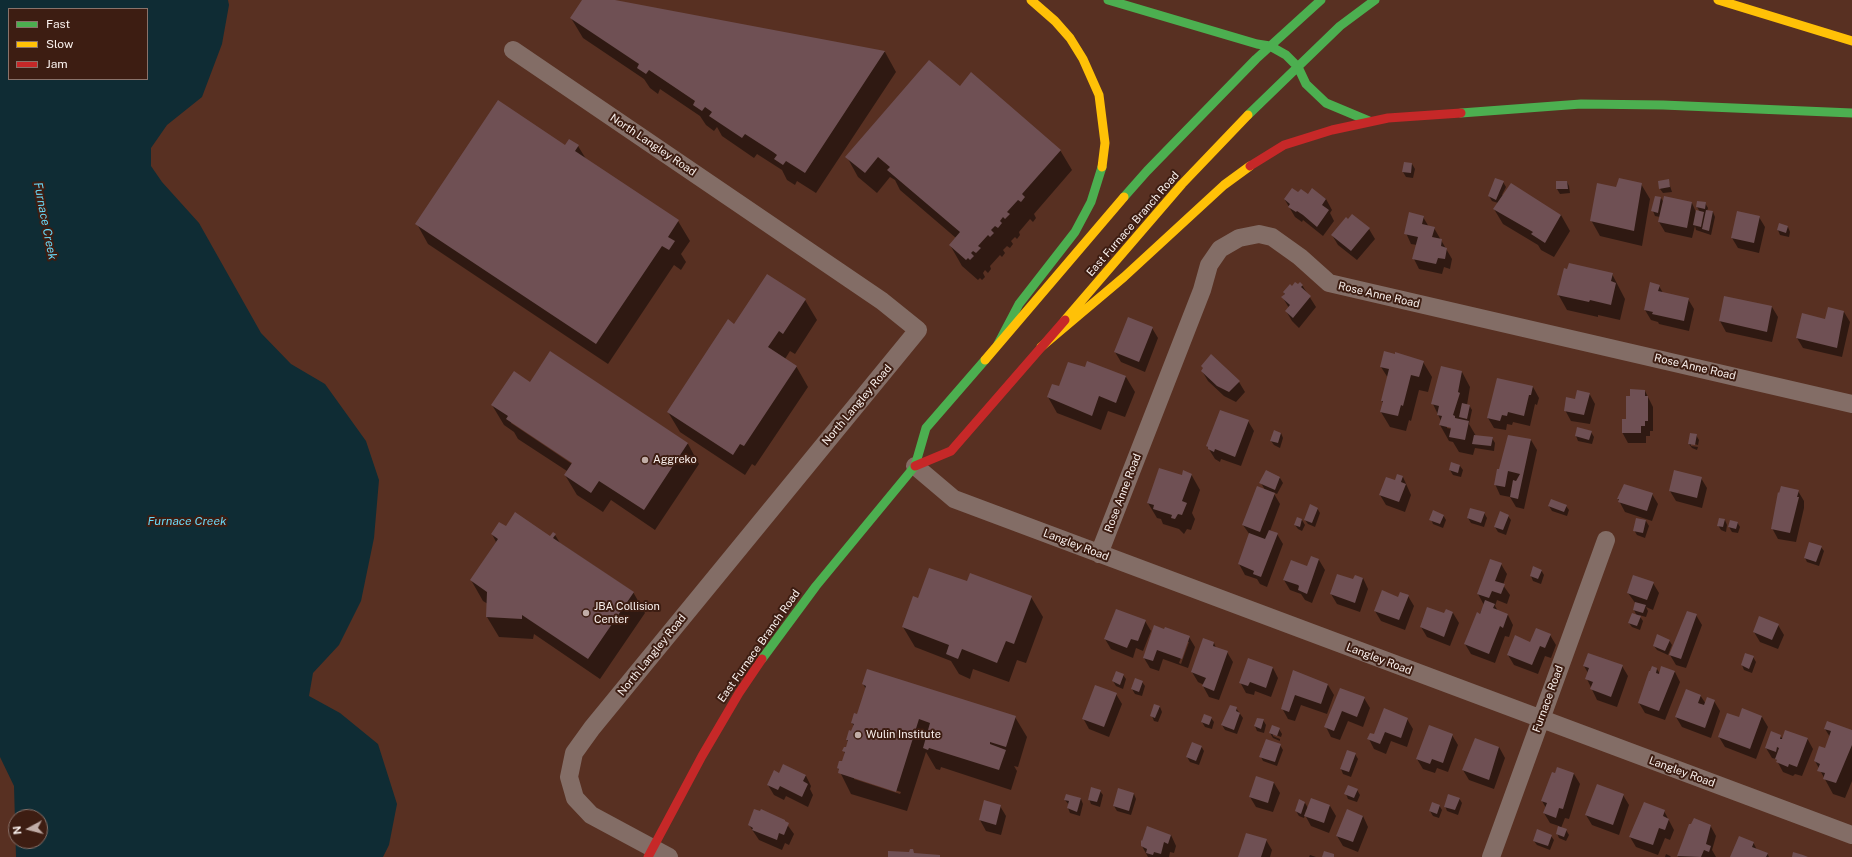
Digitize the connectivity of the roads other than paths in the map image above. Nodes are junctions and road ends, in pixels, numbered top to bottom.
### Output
1 (1031, 0) edge
2 (1108, 0) edge
3 (1321, 0) edge
4 (1375, 0) edge
5 (1718, 0) edge
6 (1852, 41) edge
7 (1270, 46) junction
8 (513, 50) dead end
9 (1298, 67) junction
10 (1852, 113) edge
11 (1369, 121) junction
12 (998, 344) junction
13 (1041, 347) junction
14 (1852, 404) edge
15 (915, 466) junction
16 (1606, 540) dead end
17 (1099, 554) junction
18 (1541, 720) junction
19 (1852, 835) edge
20 (650, 853) edge
21 (669, 857) edge
22 (1491, 857) edge

1 - 12 main road
2 - 7 main road
3 - 7 main road, East Furnace Branch Road
4 - 9 main road, East Furnace Branch Road
5 - 6 main road
7 - 9 main road
7 - 12 main road, East Furnace Branch Road
8 - 20 street, North Langley Road
9 - 11 main road
9 - 13 main road, East Furnace Branch Road
10 - 11 main road
11 - 13 main road
12 - 15 main road, East Furnace Branch Road
13 - 15 main road, East Furnace Branch Road
14 - 17 street, Rose Anne Road
15 - 17 street, Langley Road
15 - 20 main road, East Furnace Branch Road
16 - 18 street, Furnace Road
17 - 18 street, Langley Road
18 - 19 street, Langley Road
18 - 22 street, Furnace Road
20 - 21 street

